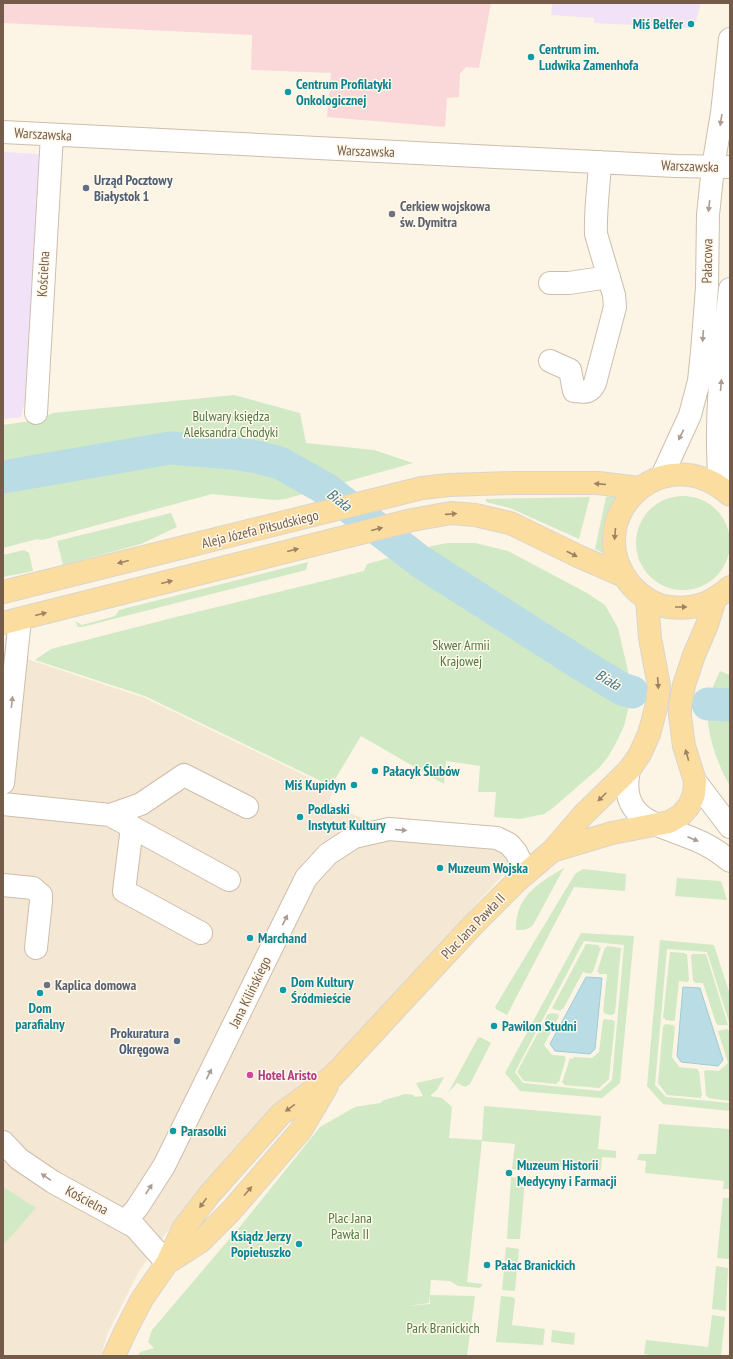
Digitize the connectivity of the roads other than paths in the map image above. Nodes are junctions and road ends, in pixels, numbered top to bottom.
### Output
1 (730, 39) edge
2 (3, 132) edge
3 (52, 135) junction
4 (600, 162) junction
5 (722, 167) edge
6 (609, 277) junction
7 (550, 283) dead end
8 (730, 289) edge
9 (550, 362) dead end
10 (36, 413) dead end
11 (662, 476) junction
12 (639, 488) junction
13 (725, 490) edge
14 (624, 576) junction
15 (3, 592) edge
16 (723, 593) edge
17 (647, 599) junction
18 (12, 621) edge
19 (629, 770) junction
20 (695, 781) junction
21 (3, 783) edge
22 (3, 804) edge
23 (247, 806) dead end
24 (110, 815) junction
25 (657, 824) junction
26 (132, 827) junction
27 (730, 827) edge
28 (552, 851) junction
29 (730, 861) edge
30 (526, 872) junction
31 (229, 880) dead end
32 (3, 885) edge
33 (201, 933) dead end
34 (36, 948) dead end
35 (3, 1142) edge
36 (126, 1221) junction
37 (167, 1263) junction
38 (114, 1356) edge

1 -> 5 street, Pałacowa
2 - 3 street, Warszawska
3 - 4 street, Warszawska
3 - 10 street, Kościelna
4 - 5 street, Warszawska
4 - 6 street
5 -> 11 street, Pałacowa
6 - 7 street
6 - 9 street
13 -> 8 street, Pałacowa
11 - 12 main road
11 - 13 main road
12 -> 14 main road
12 -> 15 main road, Aleja Józefa Piłsudskiego
14 - 17 main road
18 -> 14 main road, Aleja Józefa Piłsudskiego
17 -> 16 main road
20 -> 16 main road
17 -> 19 main road, Plac Jana Pawła II
21 -> 18 street
19 - 25 street
19 -> 28 main road, Plac Jana Pawła II
20 - 25 main road, Plac Jana Pawła II
20 - 27 street
22 - 24 street
23 - 24 street
24 - 26 street
25 - 28 main road, Plac Jana Pawła II
25 -> 29 street
26 - 31 street
26 - 33 street
28 - 30 main road, Plac Jana Pawła II
36 -> 30 street, Jana Kilińskiego
30 - 37 main road, Plac Jana Pawła II
32 - 34 street
36 -> 35 street, Kościelna
36 - 37 street, Kościelna
37 - 38 main road, Plac Jana Pawła II

